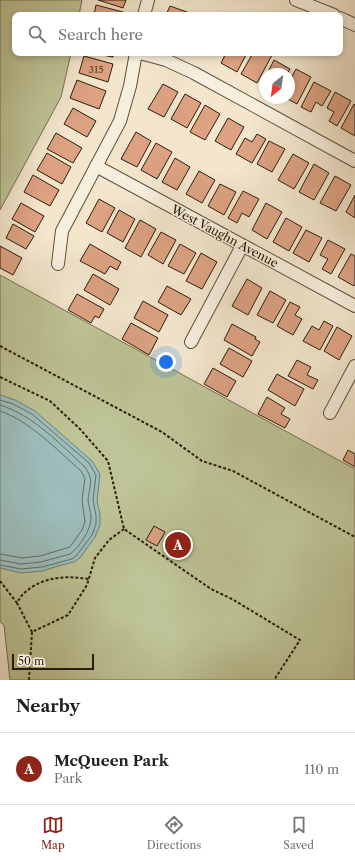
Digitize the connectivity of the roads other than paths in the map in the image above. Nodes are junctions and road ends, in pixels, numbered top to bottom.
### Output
1 (148, 0) edge
2 (296, 0) edge
3 (145, 12) edge
4 (326, 12) edge
5 (343, 19) edge
6 (355, 25) edge
7 (135, 56) edge
8 (151, 56) edge
9 (355, 161) edge
10 (96, 166) junction
11 (242, 246) junction
12 (58, 264) dead end
13 (355, 306) edge
14 (191, 342) dead end
15 (355, 366) edge
16 (330, 413) dead end

1 - 3 street
2 - 4 street
5 - 6 street
7 - 10 street
8 - 9 street
10 - 11 street, West Vaughn Avenue
10 - 12 street
11 - 13 street, West Vaughn Avenue
11 - 14 street
15 - 16 street

